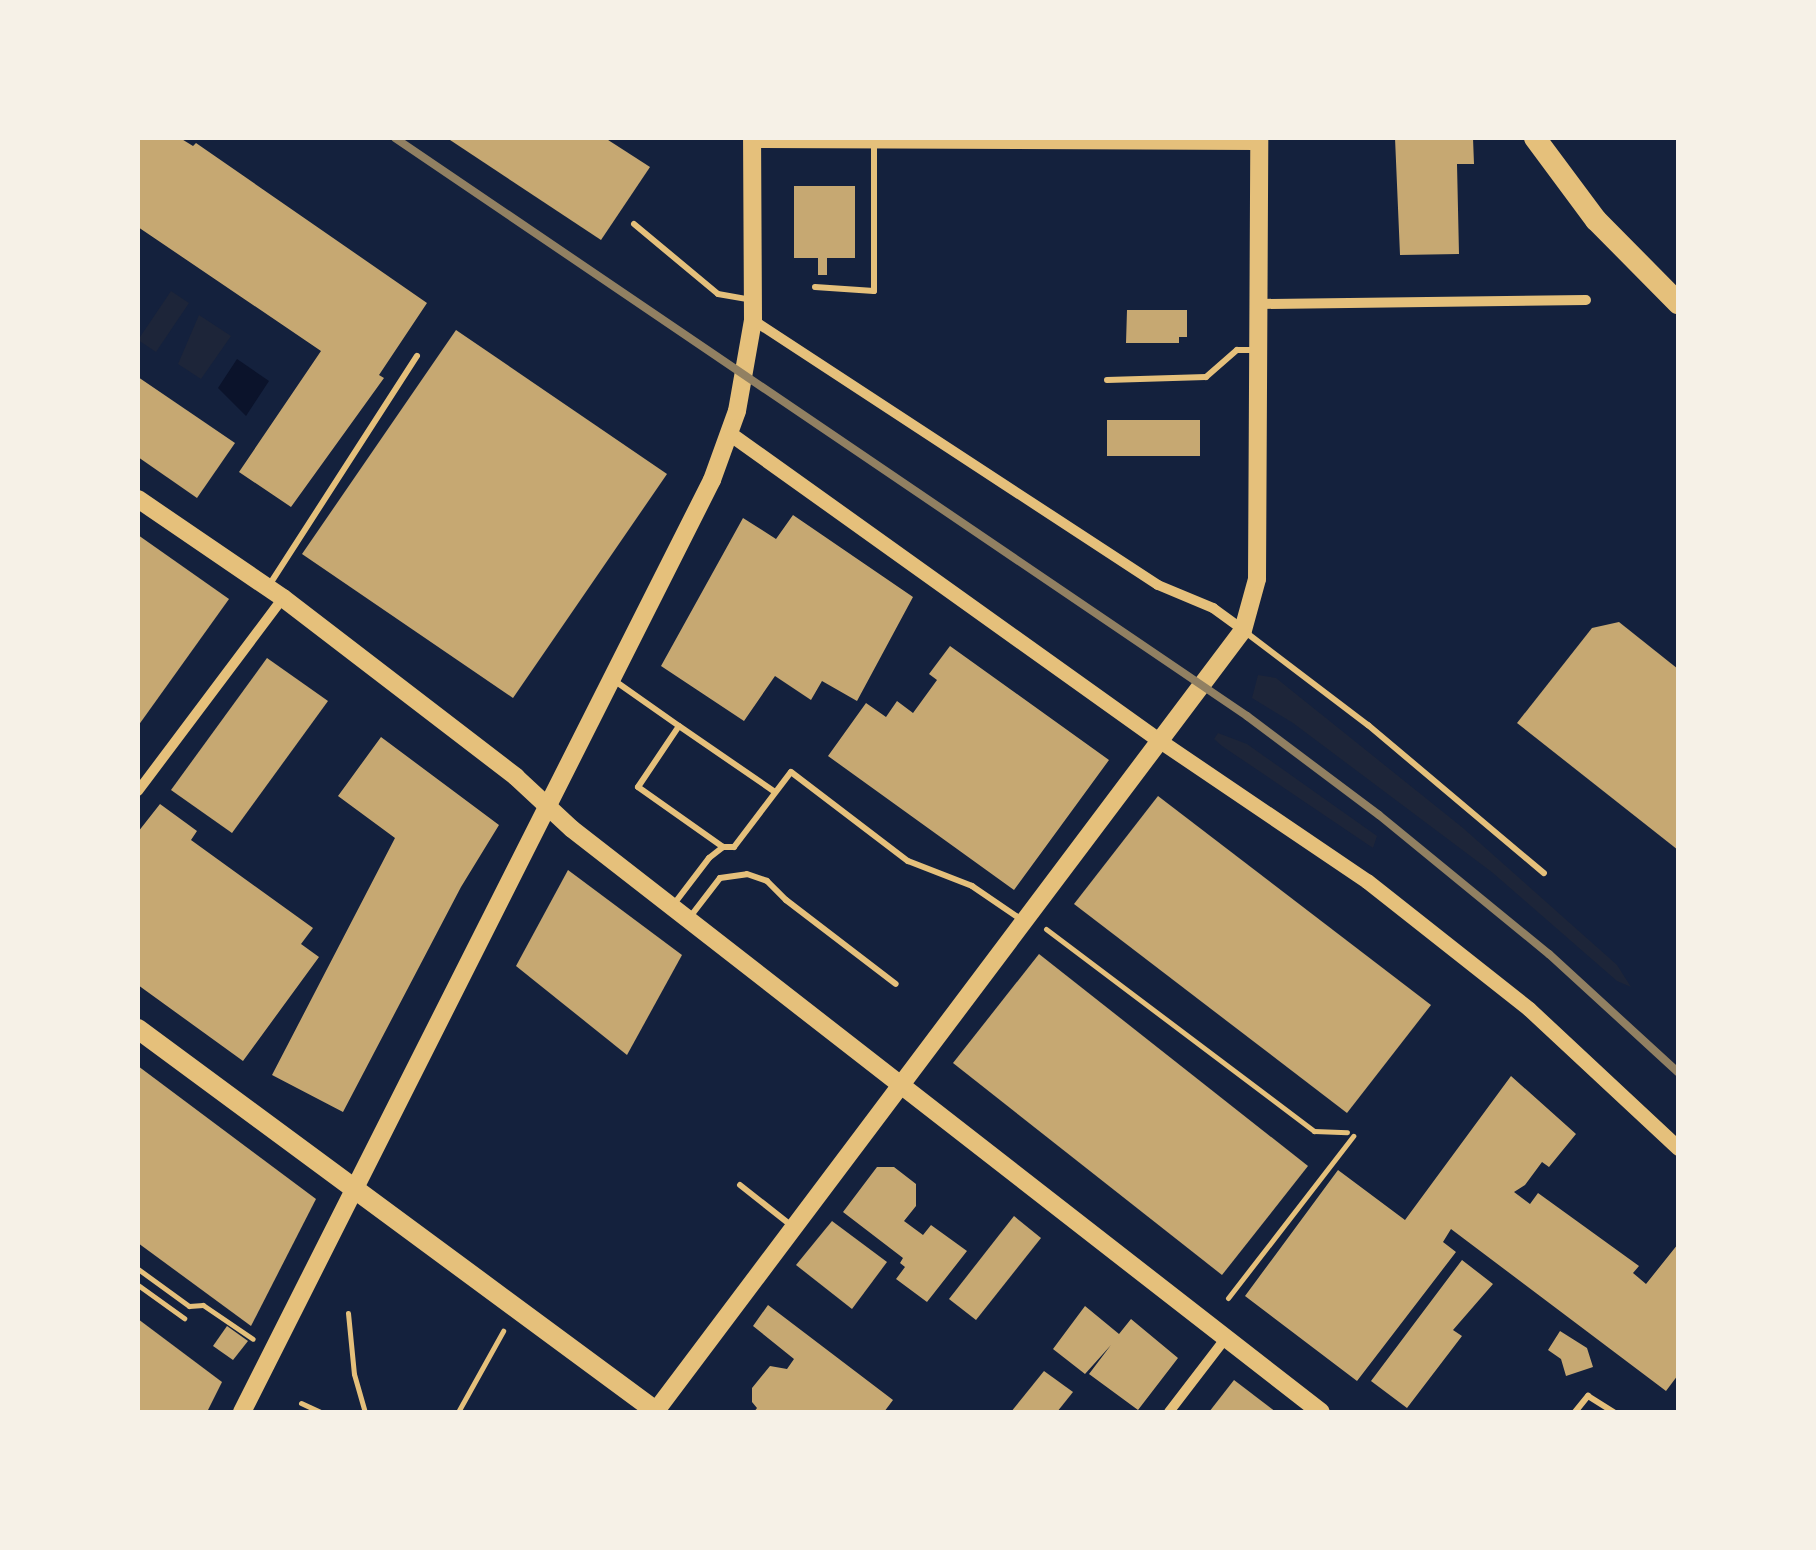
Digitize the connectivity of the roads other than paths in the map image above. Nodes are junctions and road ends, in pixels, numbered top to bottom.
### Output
1 (1535, 138) edge
2 (752, 140) edge
3 (1259, 142) edge
4 (874, 143) junction
5 (634, 224) dead end
6 (815, 287) dead end
7 (1586, 300) dead end
8 (1678, 302) edge
9 (1261, 304) junction
10 (753, 310) junction
11 (1261, 350) junction
12 (417, 356) dead end
13 (1107, 380) dead end
14 (730, 433) junction
15 (138, 498) edge
16 (276, 593) junction
17 (1243, 630) junction
18 (613, 680) junction
19 (679, 726) junction
20 (1160, 742) junction
21 (138, 791) edge
22 (775, 793) junction
23 (547, 806) junction
24 (723, 847) junction
25 (1544, 873) dead end
26 (674, 905) junction
27 (689, 918) junction
28 (1024, 922) junction
29 (896, 984) dead end
30 (138, 1029) edge
31 (901, 1085) junction
32 (1678, 1148) edge
33 (740, 1185) dead end
34 (354, 1190) junction
35 (793, 1227) junction
36 (1225, 1340) junction
37 (242, 1412) edge
38 (656, 1412) edge
39 (1169, 1412) edge
40 (1321, 1412) edge
41 (1575, 1412) edge
42 (1614, 1412) edge

1 - 8 highway
2 - 4 street
2 - 10 main road
3 - 4 street
3 - 9 main road
4 - 6 lane
5 - 10 lane
7 - 9 street
9 - 11 main road
10 - 14 main road
10 - 17 street
11 - 13 lane
11 - 17 main road
12 - 16 lane
14 - 18 main road
14 - 20 street
15 - 16 main road
16 - 21 street
16 - 23 main road
17 - 20 main road
17 - 25 lane
18 - 19 lane
18 - 23 main road
19 - 22 lane
19 - 24 lane
20 - 28 main road
20 - 32 street
22 - 24 lane
22 - 28 lane
23 - 26 main road
23 - 34 main road
24 - 26 lane
26 - 27 main road
27 - 29 lane
27 - 31 main road
28 - 31 main road
30 - 34 main road
31 - 35 main road
31 - 36 main road
33 - 35 lane
34 - 37 main road
34 - 38 main road
35 - 38 main road
36 - 39 street
36 - 40 main road
41 - 42 lane

